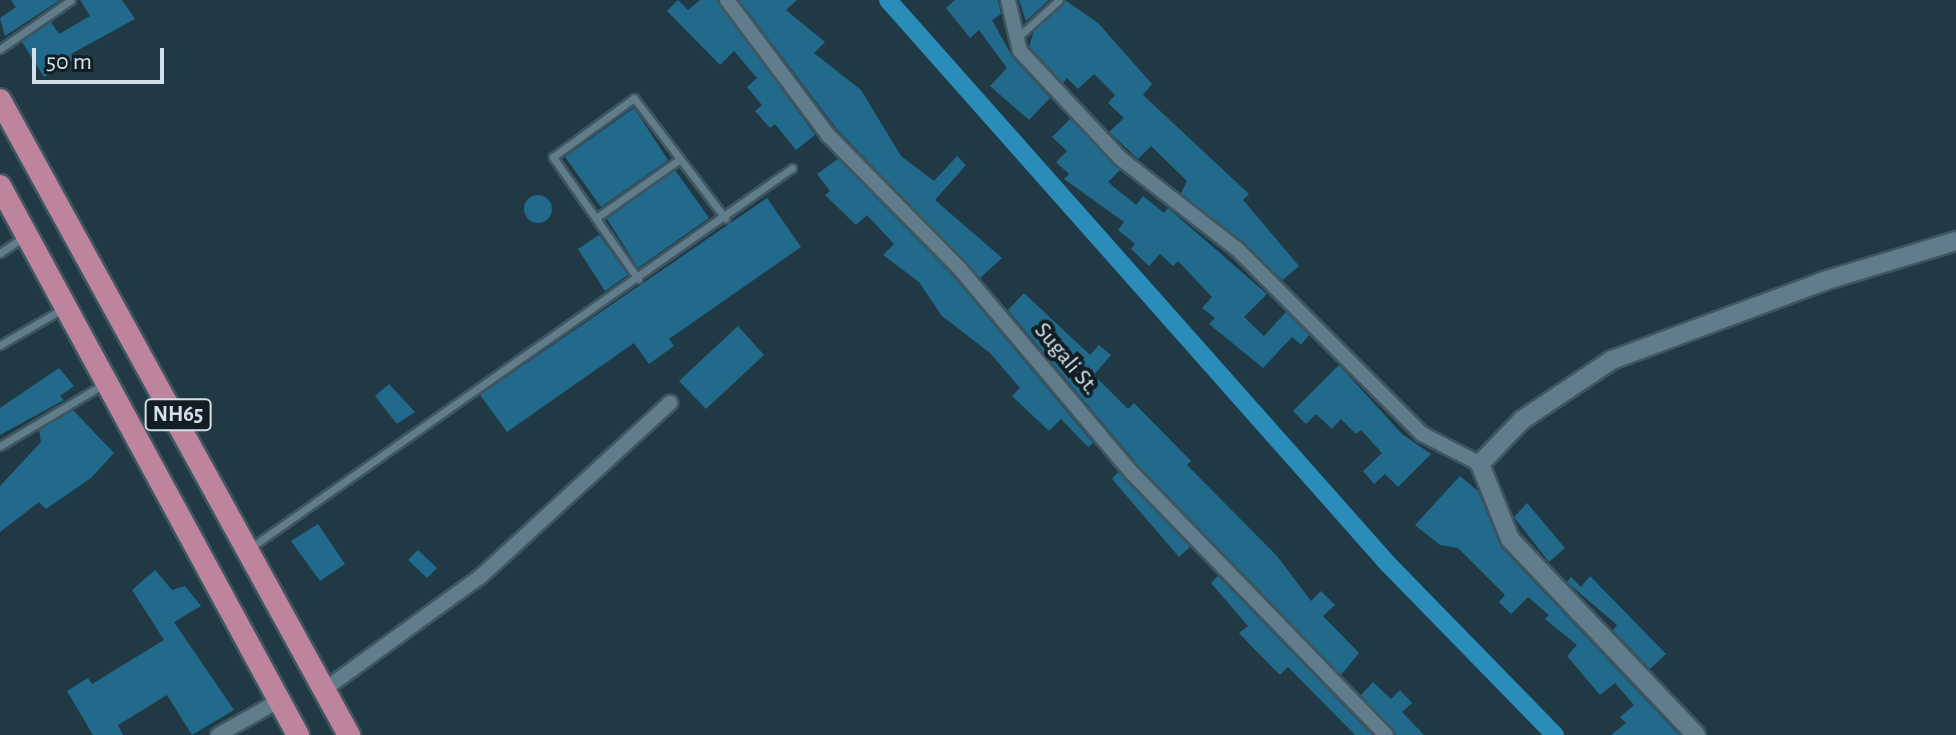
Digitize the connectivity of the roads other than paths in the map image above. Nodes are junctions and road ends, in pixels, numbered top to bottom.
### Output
1 (71, 0) edge
2 (727, 0) edge
3 (1008, 0) edge
4 (1059, 0) edge
5 (1014, 41) junction
6 (0, 49) edge
7 (0, 100) edge
8 (680, 159) junction
9 (792, 168) dead end
10 (0, 186) edge
11 (596, 218) junction
12 (725, 218) junction
13 (27, 235) junction
14 (1956, 241) edge
15 (0, 253) edge
16 (638, 279) junction
17 (67, 306) junction
18 (0, 345) edge
19 (109, 381) junction
20 (670, 403) dead end
21 (0, 446) edge
22 (1480, 464) junction
23 (250, 548) junction
24 (325, 689) junction
25 (280, 700) junction
26 (218, 735) edge
27 (298, 735) edge
28 (349, 735) edge
29 (1386, 735) edge
30 (1696, 735) edge

1 - 6 lane
2 - 29 street, Sugali St.
3 - 5 street
4 - 5 lane
5 - 22 street
7 - 23 highway, NH65
8 - 11 lane
8 - 11 lane
8 - 12 lane
9 - 12 lane
10 - 13 highway, NH65
11 - 16 lane
12 - 16 lane
13 - 15 lane
13 - 17 highway, NH65
14 - 22 street
16 - 23 lane
17 - 18 lane
17 - 19 highway, NH65
19 - 21 lane
19 - 25 highway, NH65
20 - 24 street
22 - 30 street
23 - 24 highway, NH65
24 - 28 highway, NH65
25 - 26 street
25 - 27 highway, NH65

